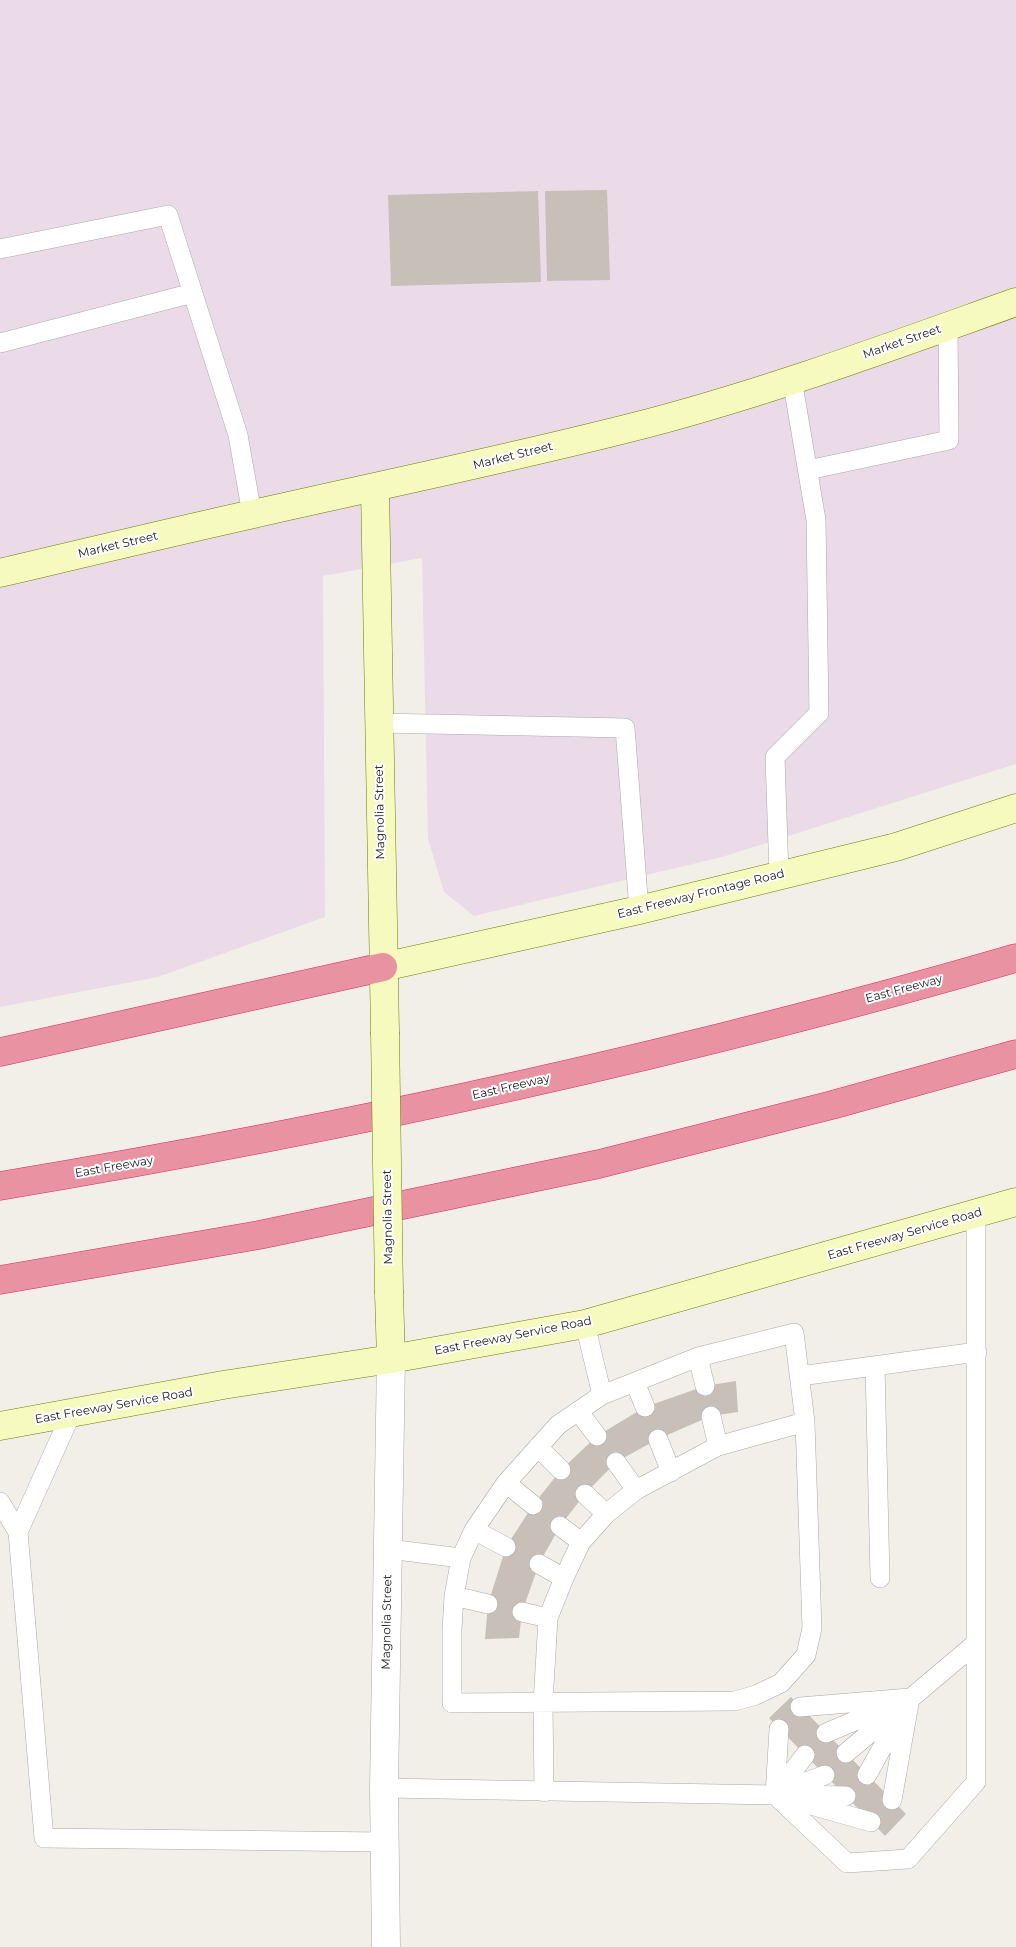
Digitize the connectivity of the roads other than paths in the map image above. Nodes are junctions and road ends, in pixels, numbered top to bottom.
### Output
1 (0, 249) edge
2 (193, 293) junction
3 (1016, 302) edge
4 (948, 326) junction
5 (0, 343) edge
6 (792, 379) junction
7 (808, 470) junction
8 (375, 488) junction
9 (252, 514) junction
10 (0, 572) edge
11 (379, 723) junction
12 (1016, 808) edge
13 (779, 875) junction
14 (639, 910) junction
15 (1016, 958) edge
16 (383, 967) junction
17 (0, 1052) edge
18 (1016, 1054) edge
19 (0, 1186) edge
20 (1016, 1202) edge
21 (976, 1214) junction
22 (0, 1280) edge
23 (585, 1324) junction
24 (977, 1352) junction
25 (698, 1357) junction
26 (391, 1359) junction
27 (875, 1366) junction
28 (800, 1376) junction
29 (635, 1382) junction
30 (705, 1386) dead end
31 (602, 1395) junction
32 (645, 1407) dead end
33 (578, 1411) junction
34 (71, 1414) junction
35 (711, 1416) dead end
36 (805, 1422) junction
37 (0, 1426) edge
38 (597, 1436) dead end
39 (658, 1439) dead end
40 (718, 1446) junction
41 (538, 1447) junction
42 (616, 1462) dead end
43 (561, 1470) dead end
44 (671, 1472) junction
45 (506, 1483) junction
46 (636, 1490) junction
47 (585, 1494) dead end
48 (0, 1502) edge
49 (533, 1504) dead end
50 (606, 1514) junction
51 (560, 1526) dead end
52 (474, 1530) junction
53 (18, 1532) junction
54 (581, 1542) junction
55 (506, 1547) dead end
56 (388, 1550) junction
57 (461, 1558) junction
58 (538, 1564) dead end
59 (564, 1578) junction
60 (880, 1578) dead end
61 (454, 1596) junction
62 (488, 1604) dead end
63 (522, 1612) dead end
64 (548, 1618) junction
65 (975, 1644) junction
66 (910, 1698) junction
67 (543, 1703) junction
68 (800, 1706) dead end
69 (779, 1729) dead end
70 (826, 1733) dead end
71 (846, 1753) dead end
72 (805, 1755) dead end
73 (825, 1775) dead end
74 (867, 1775) dead end
75 (384, 1788) junction
76 (544, 1792) junction
77 (775, 1795) junction
78 (846, 1796) dead end
79 (892, 1800) dead end
80 (871, 1822) dead end
81 (384, 1842) junction
82 (386, 1947) edge

1 - 2 lane
2 - 5 lane
2 - 9 lane
3 - 4 street, Market Street
4 - 6 street, Market Street
4 - 7 lane
6 - 7 lane
6 - 8 street, Market Street
7 - 13 lane
8 - 9 street, Market Street
8 - 11 street, Magnolia Street
9 - 10 street, Market Street
11 - 14 lane
11 - 16 street, Magnolia Street
12 - 13 street, East Freeway Frontage Road
13 - 14 street, East Freeway Frontage Road
14 - 16 street, East Freeway Frontage Road
15 - 19 highway, East Freeway
16 - 17 highway
16 - 26 street, Magnolia Street, bridge
18 - 22 highway
20 - 21 street, East Freeway Service Road
21 - 23 street, East Freeway Service Road
21 - 24 lane
23 - 26 street, East Freeway Service Road
23 - 31 lane
24 - 27 lane
24 - 65 lane
25 - 28 lane
25 - 29 lane
25 - 30 lane
26 - 34 street, East Freeway Service Road
26 - 56 street, Magnolia Street
27 - 28 lane
27 - 60 lane
28 - 36 lane
29 - 31 lane
29 - 32 lane
31 - 33 lane
33 - 38 lane
33 - 41 lane
34 - 37 street, East Freeway Service Road
34 - 53 lane
35 - 40 lane
36 - 40 lane
36 - 67 lane
39 - 44 lane
40 - 44 lane
41 - 43 lane
41 - 45 lane
42 - 46 lane
44 - 46 lane
45 - 49 lane
45 - 52 lane
46 - 50 lane
47 - 50 lane
48 - 53 lane
50 - 54 lane
51 - 54 lane
52 - 55 lane
52 - 57 lane
53 - 81 lane
54 - 59 lane
56 - 57 lane
56 - 75 street, Magnolia Street
57 - 61 lane
58 - 59 lane
59 - 64 lane
61 - 62 lane
61 - 67 lane
63 - 64 lane
64 - 67 lane
65 - 66 lane
65 - 77 lane
66 - 68 lane
66 - 70 lane
66 - 71 lane
66 - 74 lane
66 - 79 lane
67 - 76 lane
69 - 77 lane
72 - 77 lane
73 - 77 lane
75 - 76 lane
75 - 81 street, Magnolia Street
76 - 77 lane
77 - 78 lane
77 - 80 lane
81 - 82 street, Magnolia Street

